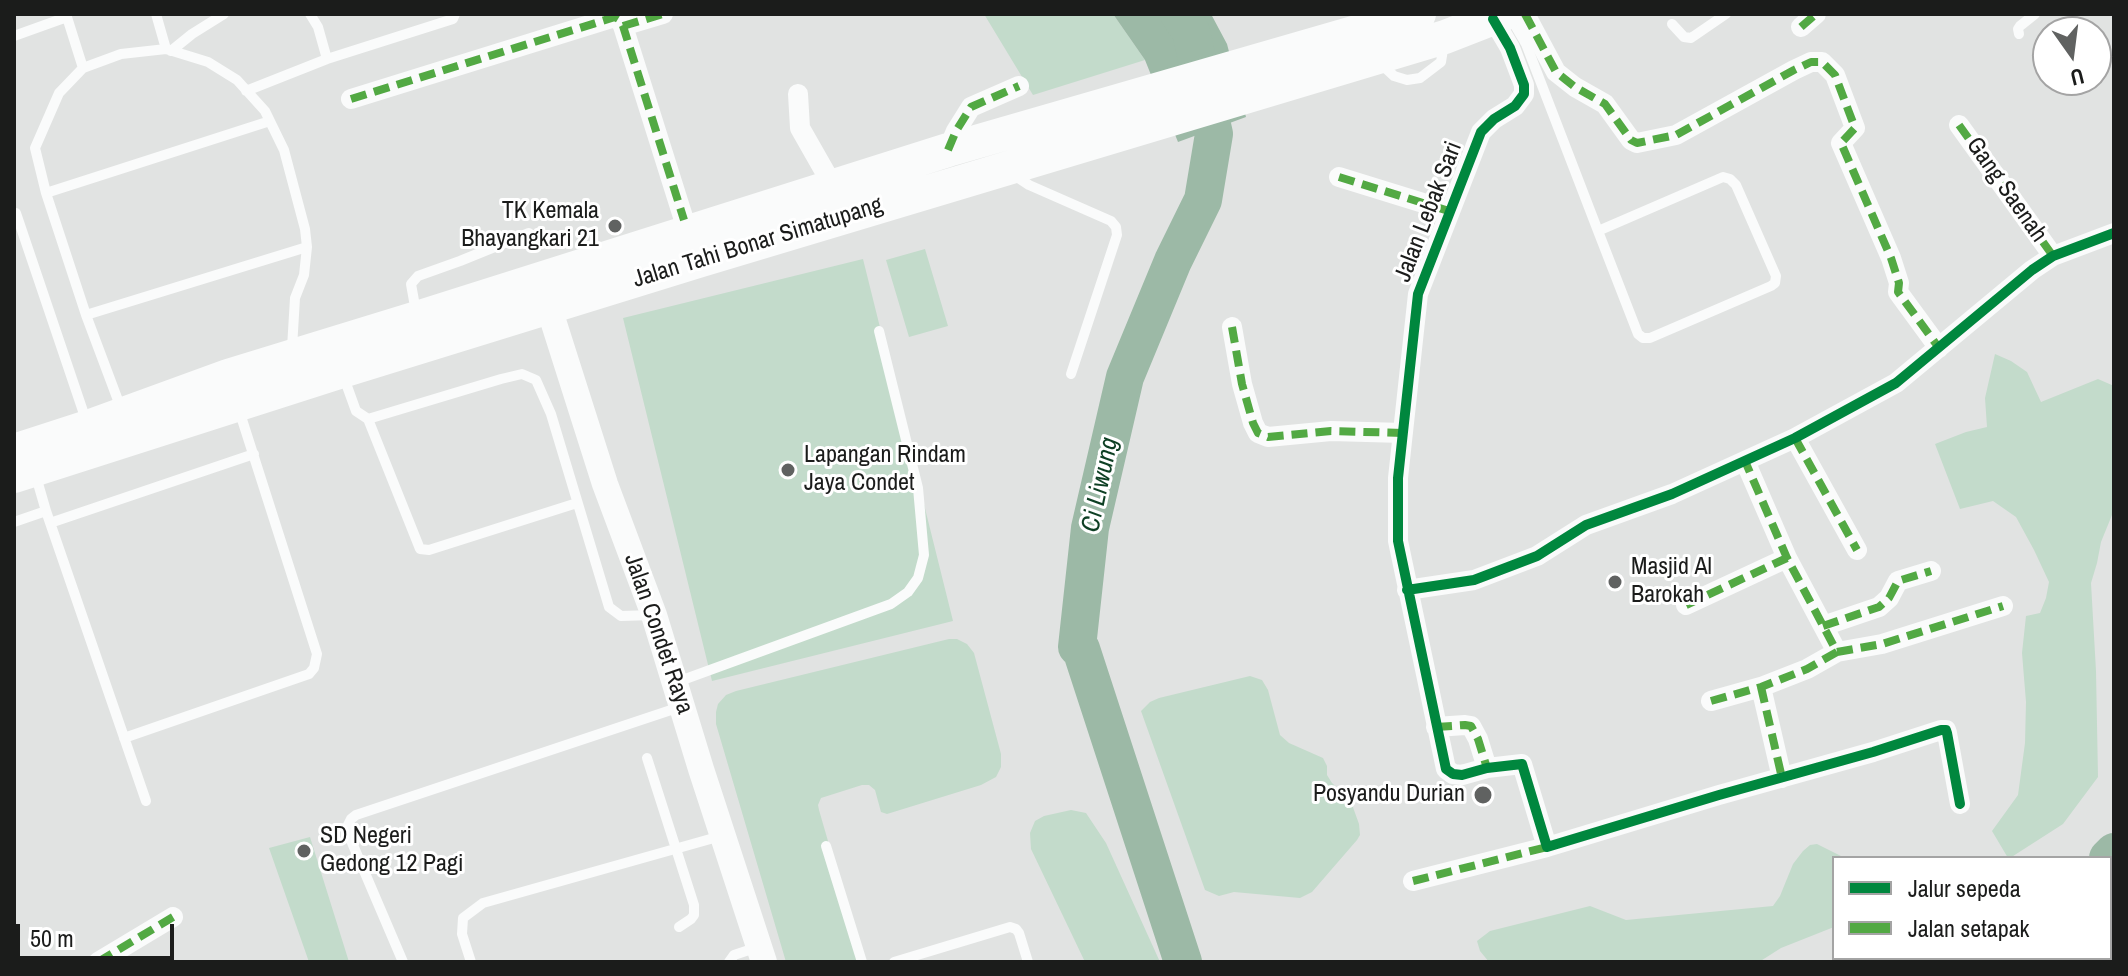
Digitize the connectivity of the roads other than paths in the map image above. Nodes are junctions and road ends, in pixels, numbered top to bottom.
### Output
1 (156, 14) edge
2 (224, 14) edge
3 (310, 14) edge
4 (455, 14) edge
5 (663, 14) edge
6 (1419, 14) edge
7 (1726, 14) edge
8 (2035, 14) edge
9 (1507, 15) edge
10 (66, 16) edge
11 (1382, 19) edge
12 (1672, 24) dead end
13 (623, 26) junction
14 (2019, 34) dead end
15 (14, 36) edge
16 (168, 50) junction
17 (1322, 58) junction
18 (327, 59) junction
19 (83, 68) junction
20 (1019, 86) dead end
21 (246, 91) junction
22 (798, 94) dead end
23 (351, 99) dead end
24 (270, 121) junction
25 (1959, 125) dead end
26 (948, 150) junction
27 (1006, 170) junction
28 (1339, 177) dead end
29 (833, 186) junction
30 (46, 193) junction
31 (1449, 211) junction
32 (16, 213) edge
33 (1598, 231) junction
34 (529, 233) dead end
35 (2114, 233) edge
36 (690, 237) junction
37 (307, 247) junction
38 (2053, 256) junction
39 (545, 292) junction
40 (86, 315) junction
41 (417, 318) junction
42 (1232, 327) dead end
43 (879, 331) dead end
44 (1939, 348) junction
45 (291, 358) junction
46 (342, 371) junction
47 (1071, 374) dead end
48 (232, 390) junction
49 (368, 419) junction
50 (127, 426) junction
51 (88, 427) junction
52 (1403, 433) junction
53 (1795, 438) junction
54 (254, 454) junction
55 (1745, 461) junction
56 (21, 466) edge
57 (577, 503) junction
58 (46, 511) junction
59 (14, 522) edge
60 (50, 523) junction
61 (1857, 550) dead end
62 (1787, 558) junction
63 (1931, 571) dead end
64 (1407, 590) junction
65 (1686, 605) dead end
66 (2003, 606) dead end
67 (654, 615) junction
68 (1823, 626) junction
69 (1837, 652) junction
70 (1761, 687) junction
71 (679, 694) junction
72 (1711, 701) dead end
73 (1436, 727) junction
74 (124, 738) junction
75 (647, 758) dead end
76 (1487, 768) junction
77 (1782, 778) junction
78 (146, 801) dead end
79 (1960, 804) dead end
80 (724, 835) junction
81 (826, 846) dead end
82 (1547, 847) junction
83 (677, 848) junction
84 (1413, 881) dead end
85 (173, 917) dead end
86 (679, 927) dead end
87 (762, 954) edge
88 (98, 962) edge
89 (403, 962) edge
90 (471, 962) edge
91 (729, 962) edge
92 (862, 962) edge
93 (894, 962) edge
94 (1028, 962) edge

1 - 16 lane
2 - 16 lane
3 - 18 lane
4 - 18 lane
5 - 13 street
6 - 11 highway, Jalan Tahi Bonar Simatupang
7 - 12 lane
8 - 14 lane
9 - 17 highway, Jalan Tahi Bonar Simatupang
9 - 31 street, Jalan Lebak Sari
9 - 33 lane
9 - 44 street
10 - 15 lane
10 - 19 lane
11 - 17 highway, Jalan Tahi Bonar Simatupang
13 - 23 street
13 - 36 street
16 - 19 lane
16 - 21 lane
17 - 26 highway, Jalan Tahi Bonar Simatupang
17 - 27 highway, Jalan Tahi Bonar Simatupang
18 - 21 lane
19 - 30 lane
20 - 26 street
21 - 24 lane
22 - 29 street
24 - 30 lane
24 - 37 lane
25 - 38 street, Gang Saenah
26 - 29 highway, Jalan Tahi Bonar Simatupang
27 - 36 highway, Jalan Tahi Bonar Simatupang
27 - 47 lane
28 - 31 street
29 - 36 highway, Jalan Tahi Bonar Simatupang
30 - 40 lane
31 - 52 street, Jalan Lebak Sari
32 - 51 lane
33 - 33 lane
34 - 41 lane
35 - 38 street
36 - 39 highway, Jalan Tahi Bonar Simatupang
37 - 40 lane
37 - 45 lane
38 - 44 street
39 - 41 highway, Jalan Tahi Bonar Simatupang
39 - 46 highway, Jalan Tahi Bonar Simatupang
39 - 67 street, Jalan Condet Raya
40 - 50 lane
41 - 45 highway, Jalan Tahi Bonar Simatupang
42 - 52 street
43 - 71 lane
44 - 53 street
45 - 48 highway, Jalan Tahi Bonar Simatupang
46 - 48 highway, Jalan Tahi Bonar Simatupang
46 - 49 lane
48 - 50 highway, Jalan Tahi Bonar Simatupang
48 - 54 lane
49 - 57 lane
49 - 57 lane
50 - 51 highway, Jalan Tahi Bonar Simatupang
50 - 56 highway, Jalan Tahi Bonar Simatupang
51 - 56 highway, Jalan Tahi Bonar Simatupang
52 - 64 street, Jalan Lebak Sari
53 - 55 street
53 - 61 street
54 - 60 lane
54 - 74 lane
55 - 62 street
55 - 64 street
56 - 58 lane
57 - 67 lane
58 - 59 lane
58 - 60 lane
60 - 74 lane
62 - 65 street
62 - 68 street
63 - 68 street
64 - 73 street, Jalan Lebak Sari
66 - 69 street
67 - 71 street, Jalan Condet Raya
68 - 69 street
69 - 70 street
70 - 72 street
70 - 77 street
71 - 80 street, Jalan Condet Raya
71 - 89 lane
73 - 76 street
73 - 76 street, Jalan Lebak Sari
74 - 78 lane
75 - 83 lane
76 - 82 street
77 - 79 street
77 - 82 street
80 - 83 lane
80 - 87 street, Jalan Condet Raya
81 - 92 lane
82 - 84 street
83 - 86 lane
83 - 90 lane
85 - 88 street
87 - 91 lane
93 - 94 lane

